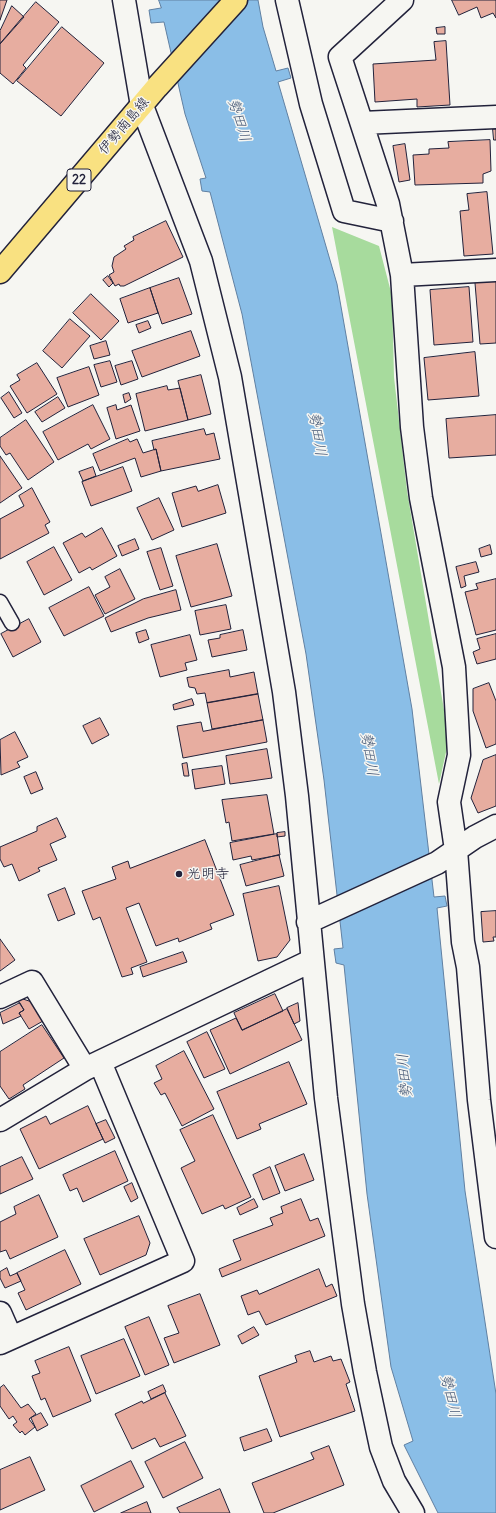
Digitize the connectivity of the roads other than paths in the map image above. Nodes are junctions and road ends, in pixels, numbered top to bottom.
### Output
1 (124, 0) edge
2 (236, 0) edge
3 (287, 0) edge
4 (402, 0) edge
5 (142, 106) junction
6 (496, 117) edge
7 (362, 123) junction
8 (392, 221) junction
9 (496, 270) edge
10 (0, 272) edge
11 (402, 275) junction
12 (0, 602) edge
13 (12, 623) dead end
14 (494, 833) edge
15 (456, 850) junction
16 (317, 918) junction
17 (311, 961) junction
18 (0, 997) edge
19 (93, 1066) junction
20 (0, 1120) edge
21 (489, 1121) edge
22 (496, 1237) edge
23 (0, 1313) edge
24 (6, 1341) edge
25 (413, 1513) edge

1 - 5 street
2 - 5 main road, 伊勢南島線 / 22
3 - 8 street
4 - 7 street
5 - 10 main road, 伊勢南島線 / 22
5 - 16 street
6 - 7 street
7 - 8 street
8 - 11 street
9 - 11 street
11 - 15 street
12 - 13 lane
14 - 15 street
15 - 16 street
15 - 21 street
16 - 17 street
17 - 19 street
17 - 25 street
18 - 19 street
19 - 20 street
19 - 24 street
21 - 22 street
23 - 24 street

